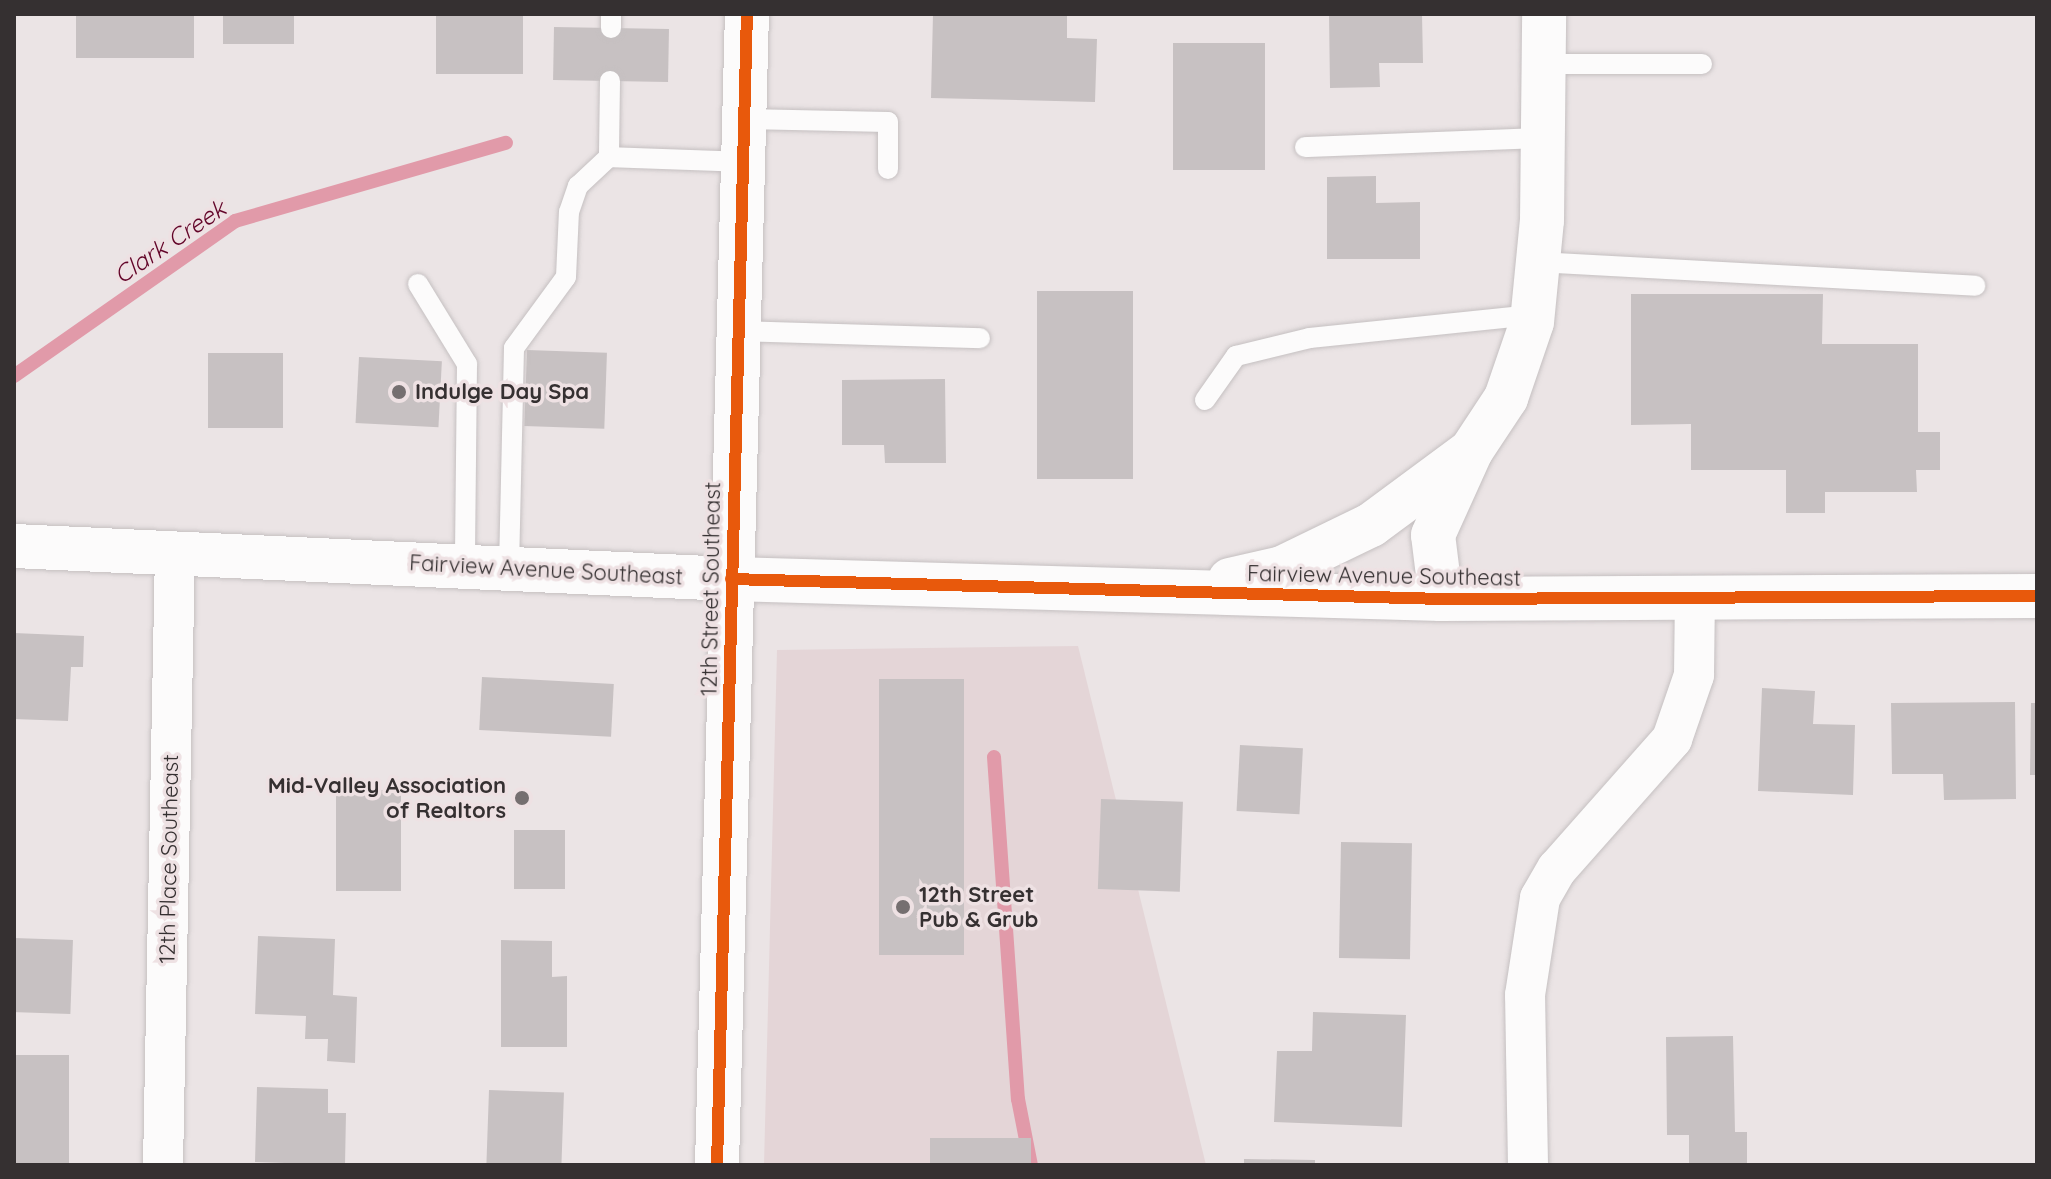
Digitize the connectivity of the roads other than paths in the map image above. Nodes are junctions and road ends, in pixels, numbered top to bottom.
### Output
1 (747, 14) edge
2 (1544, 14) edge
3 (1544, 64) junction
4 (1702, 64) dead end
5 (610, 81) dead end
6 (745, 119) junction
7 (1543, 138) junction
8 (1305, 147) dead end
9 (609, 157) junction
10 (744, 162) junction
11 (888, 169) dead end
12 (1538, 262) junction
13 (418, 284) dead end
14 (1975, 286) dead end
15 (1532, 315) junction
16 (738, 331) junction
17 (980, 338) dead end
18 (1205, 400) dead end
19 (1471, 451) junction
20 (14, 546) edge
21 (175, 553) junction
22 (465, 566) junction
23 (509, 568) junction
24 (731, 579) junction
25 (1179, 593) junction
26 (2037, 596) edge
27 (1695, 597) junction
28 (1441, 599) junction
29 (163, 1165) edge
30 (717, 1165) edge
31 (1528, 1165) edge

1 - 6 main road, 12th Street Southeast
2 - 3 main road
3 - 4 lane
3 - 7 main road
5 - 9 lane
6 - 10 main road, 12th Street Southeast
6 - 11 lane
7 - 8 lane
7 - 12 main road
9 - 10 lane
9 - 23 lane
10 - 16 main road, 12th Street Southeast
12 - 14 lane
12 - 15 main road
13 - 22 lane
15 - 18 lane
15 - 19 main road
16 - 17 lane
16 - 24 main road, 12th Street Southeast
19 - 25 main road
19 - 28 main road
20 - 21 main road, Fairview Avenue Southeast
21 - 22 main road, Fairview Avenue Southeast
21 - 29 street, 12th Place Southeast
22 - 23 main road, Fairview Avenue Southeast
23 - 24 main road, Fairview Avenue Southeast
24 - 25 main road, Fairview Avenue Southeast
24 - 30 main road, 12th Street Southeast
25 - 28 main road, Fairview Avenue Southeast
26 - 27 main road, Fairview Avenue Southeast
27 - 28 main road, Fairview Avenue Southeast
27 - 31 street

